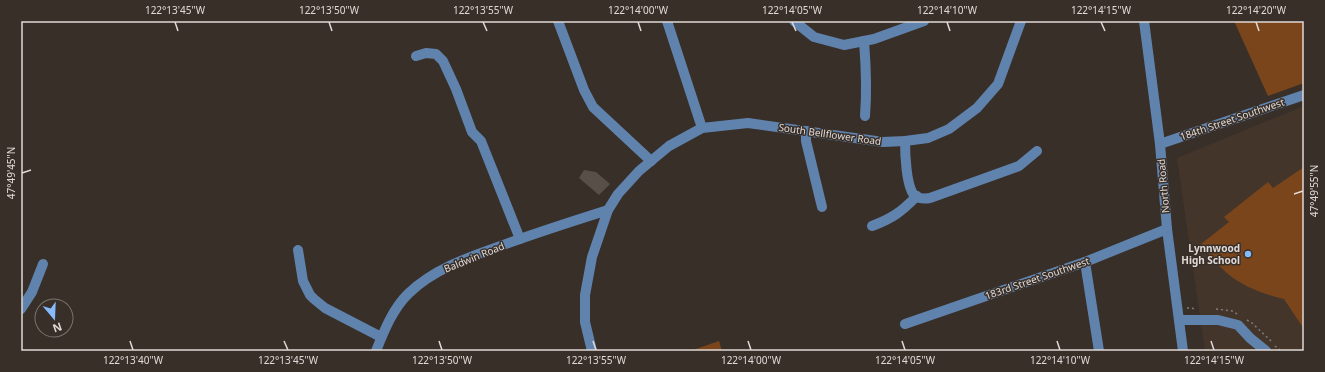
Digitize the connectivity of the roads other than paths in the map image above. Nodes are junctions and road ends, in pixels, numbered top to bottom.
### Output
1 (558, 21) edge
2 (667, 21) edge
3 (794, 21) edge
4 (924, 21) edge
5 (1021, 21) edge
6 (1144, 21) edge
7 (864, 41) junction
8 (416, 56) dead end
9 (1304, 95) edge
10 (865, 116) dead end
11 (702, 128) junction
12 (806, 131) junction
13 (905, 141) junction
14 (1160, 144) junction
15 (1037, 151) dead end
16 (652, 161) junction
17 (917, 196) junction
18 (822, 207) dead end
19 (608, 210) junction
20 (872, 226) dead end
21 (1167, 229) junction
22 (520, 239) junction
23 (298, 250) dead end
24 (1085, 262) junction
25 (43, 264) dead end
26 (21, 309) edge
27 (1179, 320) junction
28 (905, 324) dead end
29 (381, 337) junction
30 (376, 351) edge
31 (592, 351) edge
32 (1099, 351) edge
33 (1183, 351) edge
34 (1266, 351) edge

1 - 16 street
2 - 11 street
3 - 7 street
4 - 7 street
5 - 13 street, South Bellflower Road
6 - 14 street, North Road
7 - 10 street
8 - 22 street
9 - 14 street, 184th Street Southwest
11 - 12 street, South Bellflower Road
11 - 16 street, South Bellflower Road
12 - 13 street, South Bellflower Road
12 - 18 street
13 - 17 street
14 - 21 street, North Road
15 - 17 street
16 - 19 street, South Bellflower Road
17 - 20 street
19 - 22 street, Baldwin Road
19 - 31 street, South Bellflower Road
21 - 24 street, 183rd Street Southwest
21 - 27 street, North Road
22 - 29 street, Baldwin Road
23 - 29 street
24 - 28 street, 183rd Street Southwest
24 - 32 street
25 - 26 street
27 - 33 street, North Road
27 - 34 street
29 - 30 street, Baldwin Road

